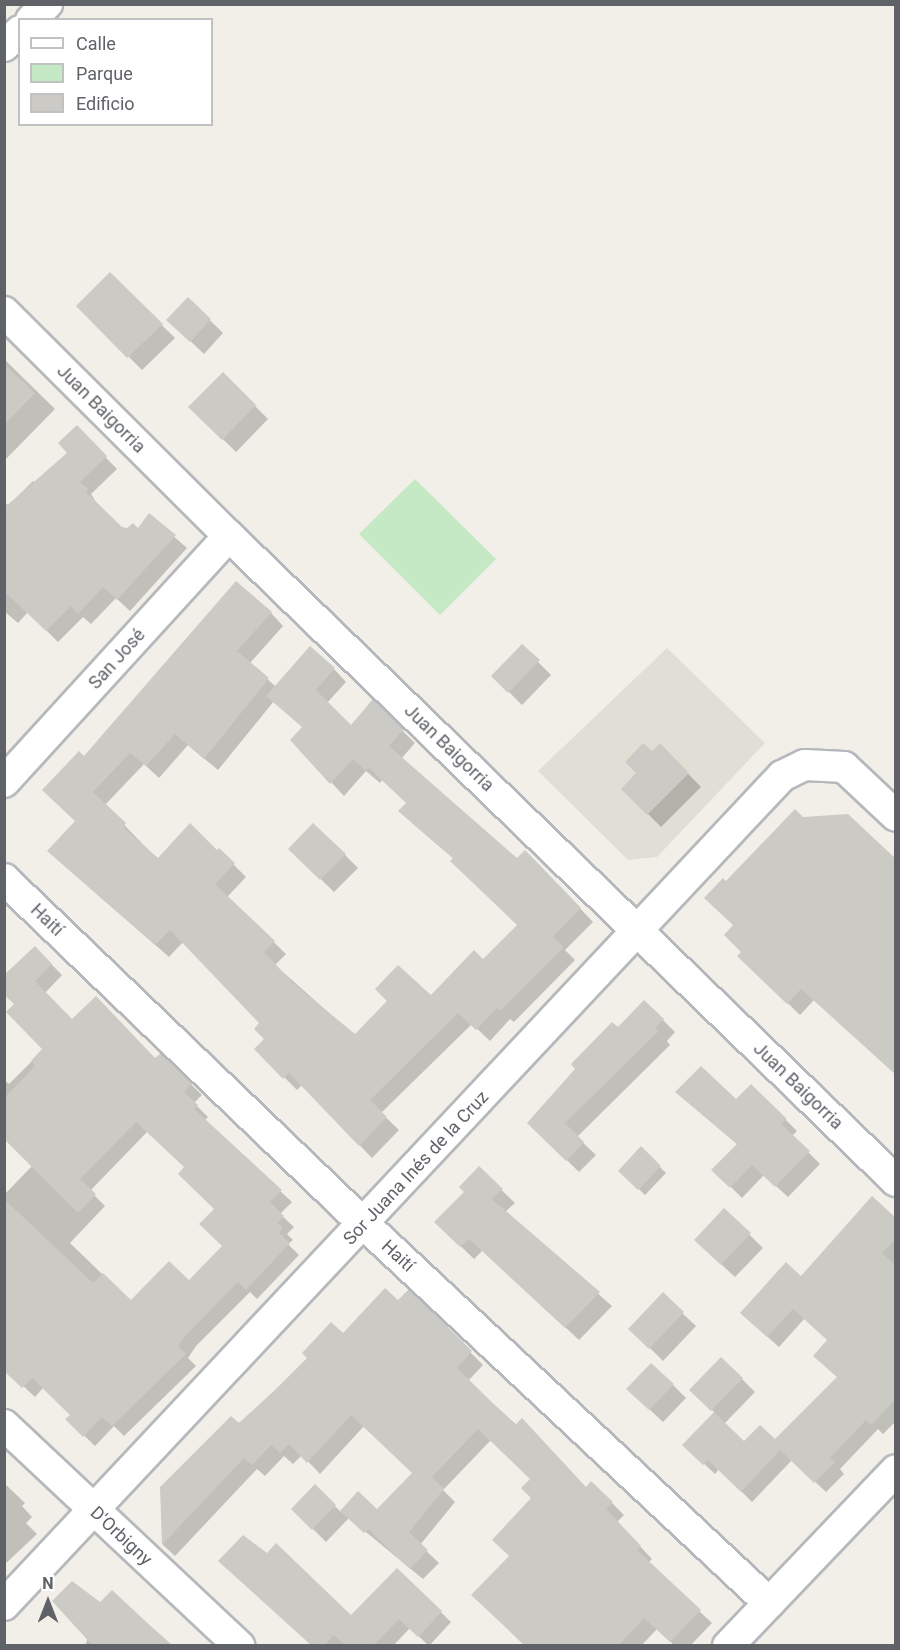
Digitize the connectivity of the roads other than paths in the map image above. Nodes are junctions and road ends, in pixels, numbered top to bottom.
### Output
1 (47, 4) edge
2 (34, 18) edge
3 (18, 33) edge
4 (4, 46) edge
5 (4, 312) edge
6 (229, 536) junction
7 (4, 782) edge
8 (896, 816) edge
9 (4, 879) edge
10 (639, 931) junction
11 (896, 1181) edge
12 (364, 1224) junction
13 (4, 1425) edge
14 (896, 1470) edge
15 (93, 1509) junction
16 (769, 1603) junction
17 (4, 1605) edge
18 (239, 1646) edge
19 (728, 1646) edge

1 - 2 street
3 - 4 street
5 - 6 street, Juan Baigorria
6 - 7 street, San José
6 - 10 street, Juan Baigorria
8 - 10 street, Sor Juana Inés de la Cruz
9 - 12 street, Haití
10 - 11 street, Juan Baigorria
10 - 12 street, Sor Juana Inés de la Cruz
12 - 15 street, Sor Juana Inés de la Cruz
12 - 16 street, Haití
13 - 15 street, D'Orbigny
14 - 16 street
15 - 17 street, Sor Juana Inés de la Cruz
15 - 18 street, D'Orbigny
16 - 19 street

